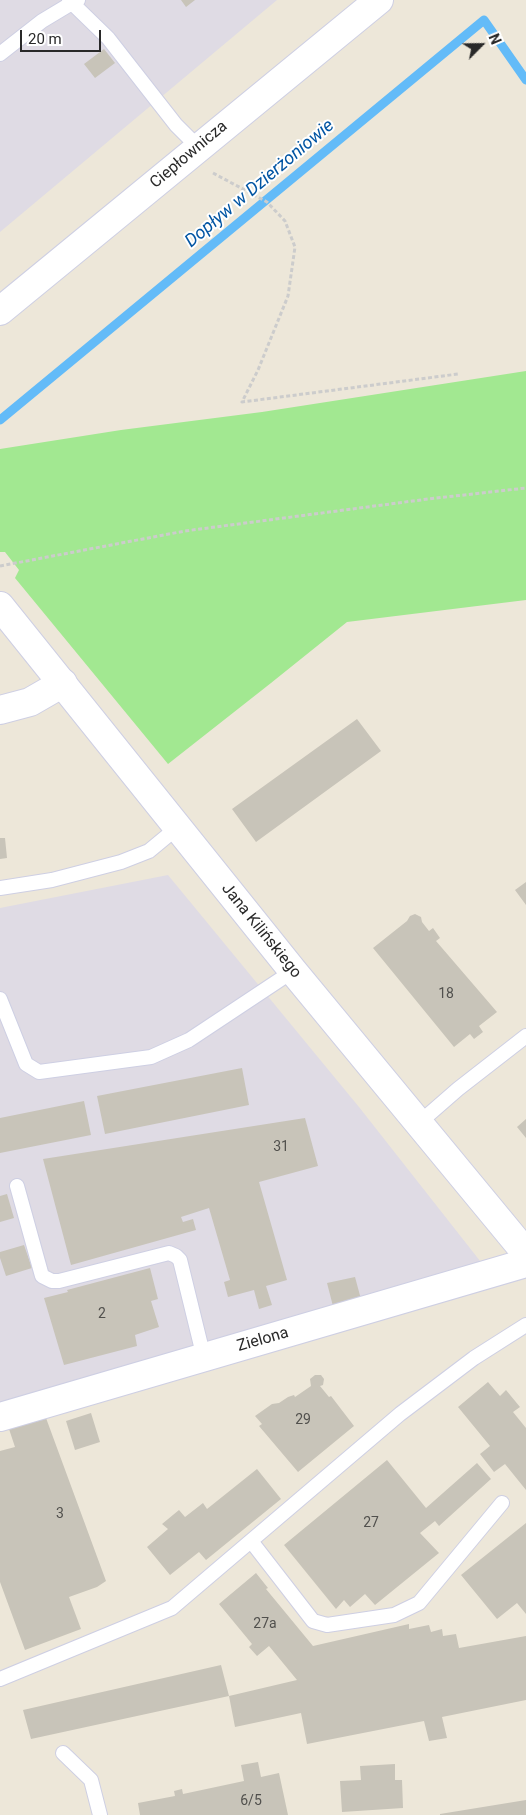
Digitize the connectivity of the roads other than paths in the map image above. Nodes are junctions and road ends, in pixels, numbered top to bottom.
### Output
1 (379, 0) edge
2 (73, 1) edge
3 (0, 54) edge
4 (192, 153) junction
5 (0, 310) edge
6 (0, 606) edge
7 (63, 683) junction
8 (0, 710) edge
9 (178, 827) junction
10 (0, 888) edge
11 (293, 971) junction
12 (0, 999) edge
13 (526, 1036) edge
14 (419, 1123) junction
15 (17, 1186) dead end
16 (526, 1253) edge
17 (526, 1263) edge
18 (526, 1325) edge
19 (204, 1358) junction
20 (0, 1418) edge
21 (502, 1503) dead end
22 (251, 1541) junction
23 (0, 1679) edge
24 (63, 1753) dead end
25 (100, 1815) edge

1 - 4 street, Ciepłownicza
2 - 3 lane
2 - 4 lane
4 - 5 street, Ciepłownicza
6 - 7 street, Jana Kilińskiego
7 - 8 street
7 - 9 street, Jana Kilińskiego
9 - 10 lane
9 - 11 street, Jana Kilińskiego
11 - 12 lane
11 - 14 street, Jana Kilińskiego
13 - 14 lane
14 - 16 street, Jana Kilińskiego
15 - 19 lane
17 - 19 street, Zielona
18 - 22 lane
19 - 20 street, Zielona
21 - 22 lane
22 - 23 lane
24 - 25 lane

